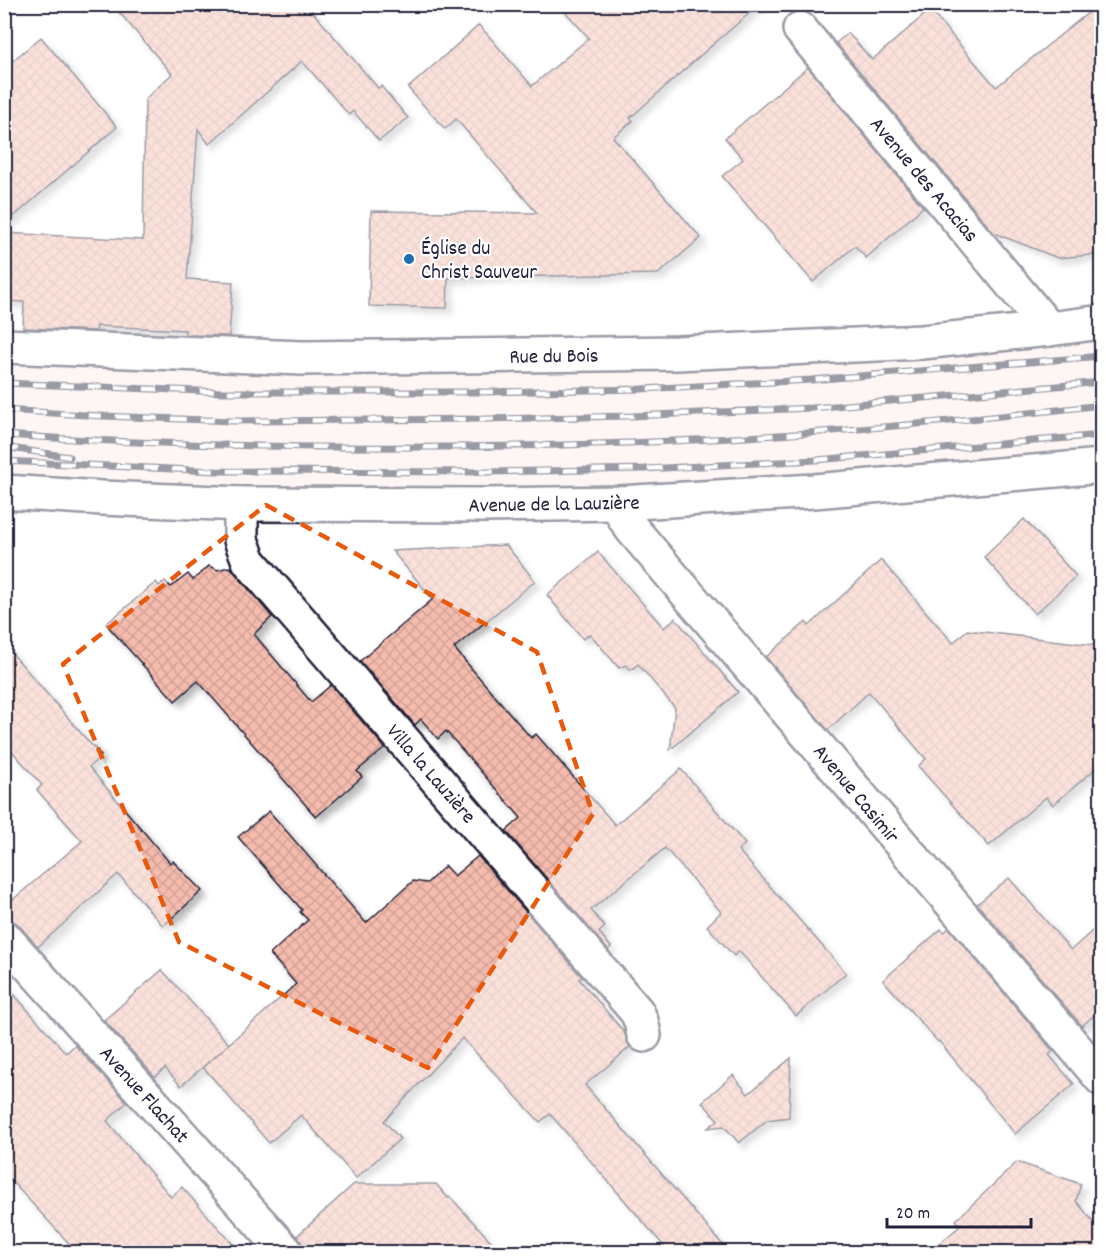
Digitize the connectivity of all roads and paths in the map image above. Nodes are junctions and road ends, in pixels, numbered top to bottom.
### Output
1 (800, 29) dead end
2 (1101, 322) edge
3 (1049, 329) junction
4 (4, 346) edge
5 (1101, 466) edge
6 (4, 492) edge
7 (620, 502) junction
8 (241, 504) junction
9 (4, 937) edge
10 (644, 1035) dead end
11 (1101, 1079) edge
12 (286, 1252) edge

1 - 3 street, Avenue des Acacias
2 - 3 street, Rue du Bois
3 - 4 street, Rue du Bois
5 - 7 street, Avenue de la Lauzière
6 - 8 street, Avenue de la Lauzière
7 - 8 street, Avenue de la Lauzière
7 - 11 street, Avenue Casimir
8 - 10 street, Villa la Lauzière
9 - 12 street, Avenue Flachat

